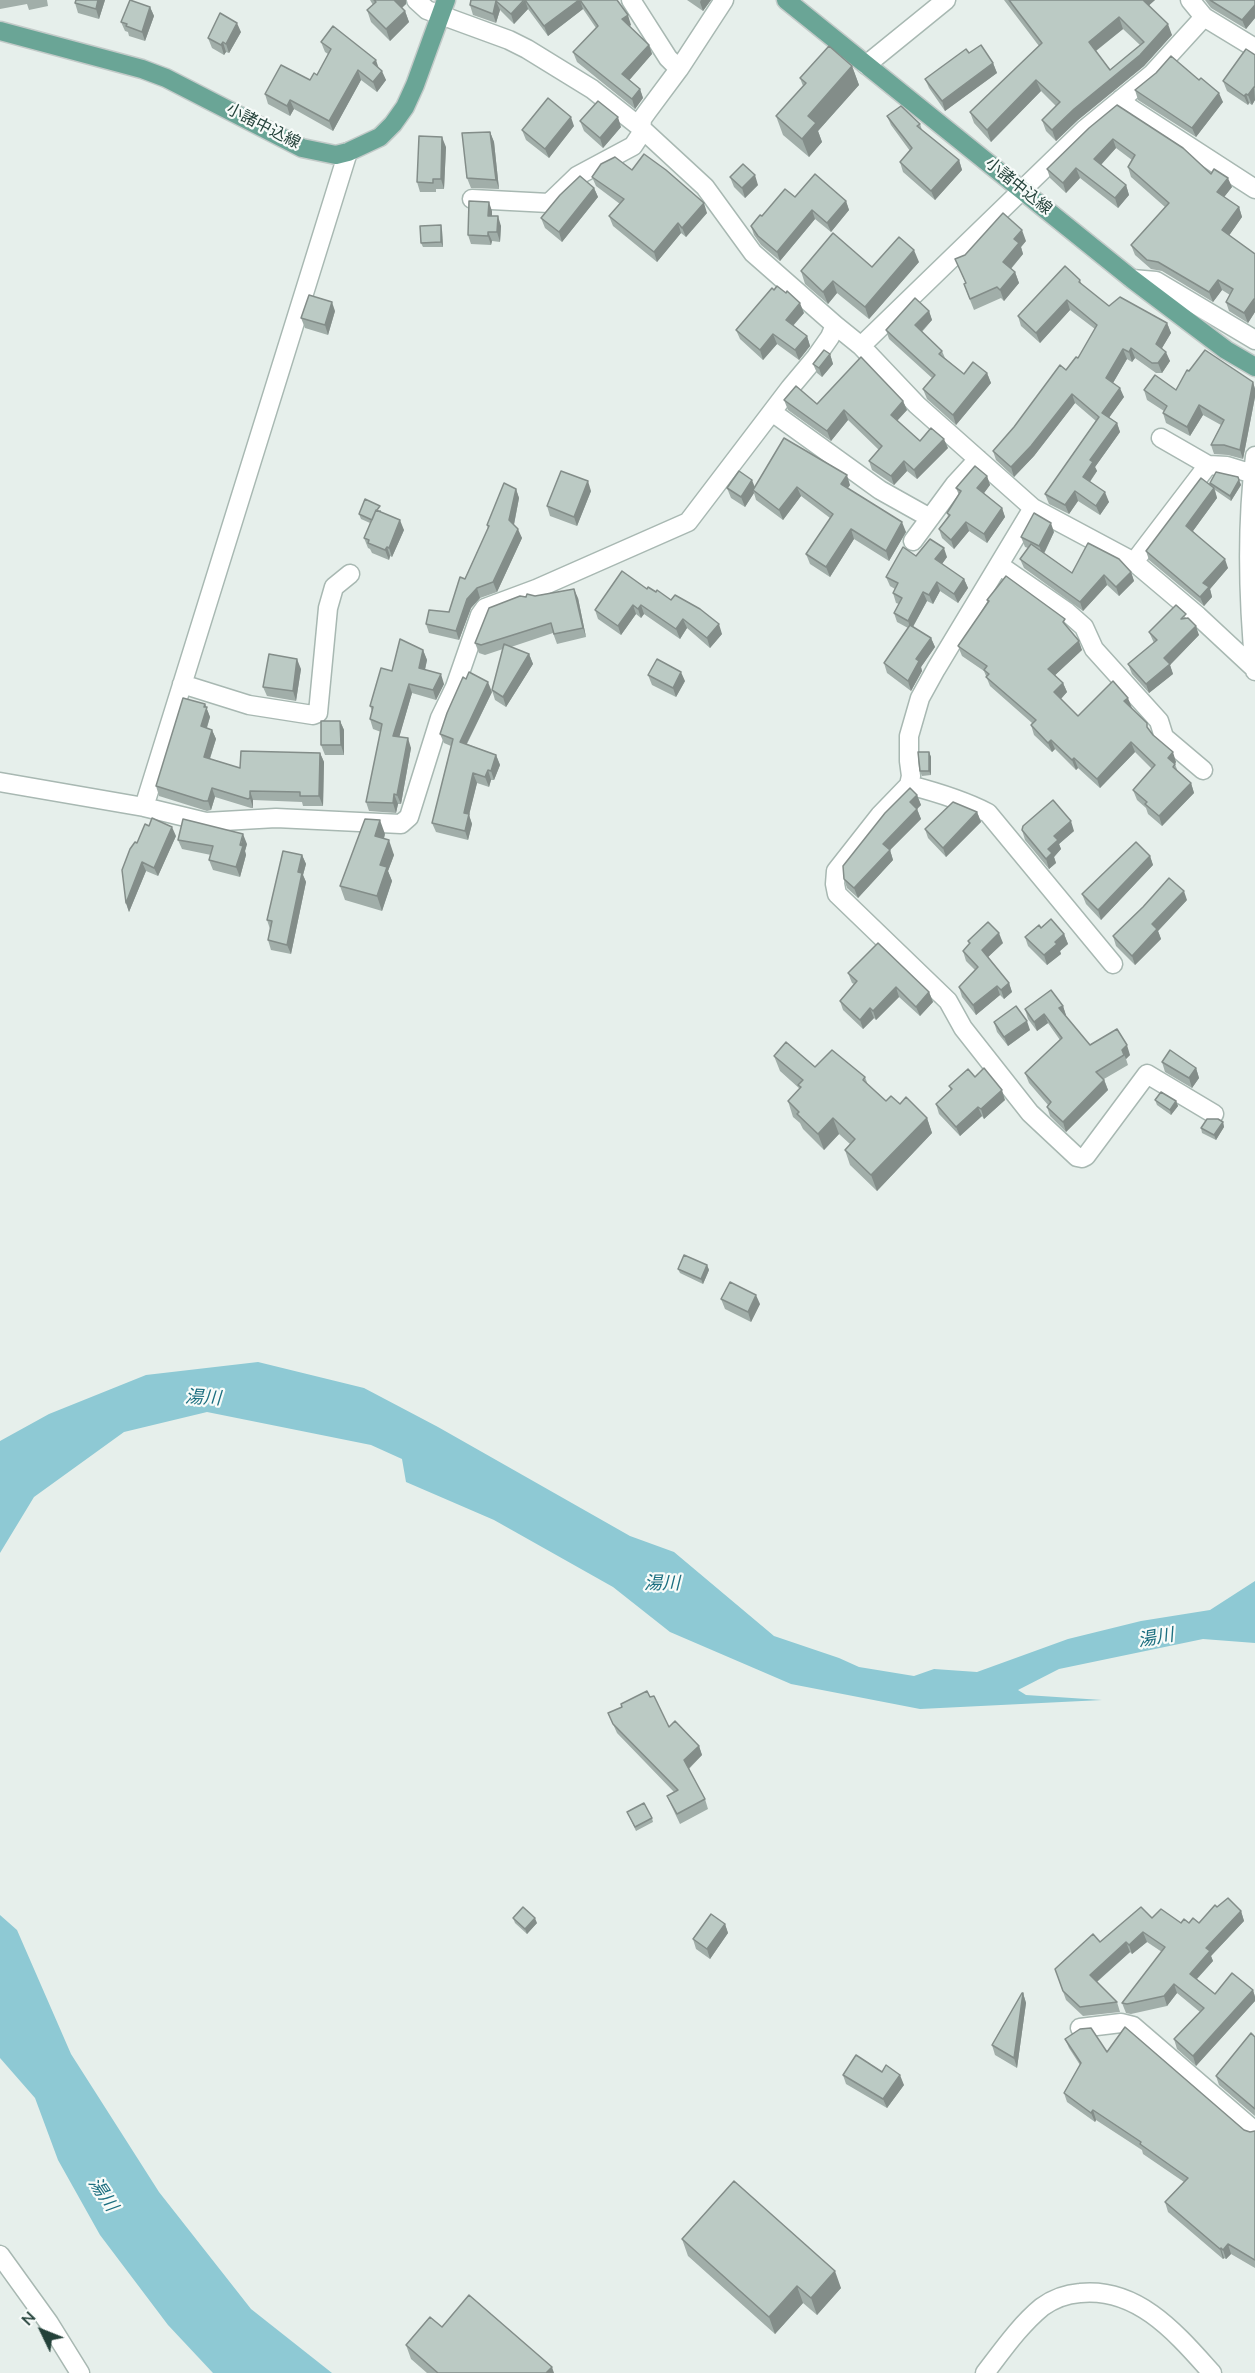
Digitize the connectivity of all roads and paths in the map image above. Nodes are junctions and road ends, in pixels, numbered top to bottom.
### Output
1 (416, 0) edge
2 (631, 0) edge
3 (724, 0) edge
4 (786, 0) edge
5 (946, 0) edge
6 (1190, 0) edge
7 (443, 8) edge
8 (1204, 17) junction
9 (0, 32) edge
10 (1255, 48) edge
11 (866, 65) junction
12 (679, 69) junction
13 (1121, 99) junction
14 (640, 127) junction
15 (348, 152) junction
16 (1255, 189) edge
17 (1022, 190) junction
18 (472, 199) edge
19 (1132, 279) junction
20 (835, 325) junction
21 (1255, 340) edge
22 (861, 346) junction
23 (1255, 367) edge
24 (772, 412) junction
25 (1161, 438) dead end
26 (978, 459) junction
27 (1208, 465) junction
28 (1254, 465) edge
29 (1033, 508) junction
30 (930, 518) junction
31 (913, 541) dead end
32 (1134, 562) junction
33 (999, 565) junction
34 (350, 574) dead end
35 (1255, 670) edge
36 (182, 684) junction
37 (1203, 770) dead end
38 (0, 782) edge
39 (909, 785) junction
40 (144, 807) junction
41 (1113, 964) dead end
42 (1214, 1114) dead end
43 (1080, 2028) edge
44 (1255, 2132) edge
45 (0, 2255) edge
46 (80, 2373) edge
47 (984, 2373) edge
48 (1212, 2373) edge

1 - 7 street
2 - 12 street
3 - 12 street
4 - 11 main road, 小諸中込線
5 - 11 street
6 - 8 street
7 - 14 street
7 - 15 main road, 小諸中込線
8 - 10 street
8 - 13 street
9 - 15 main road, 小諸中込線
11 - 17 main road, 小諸中込線
12 - 14 street
13 - 16 street
13 - 17 street
14 - 18 street
14 - 20 street
15 - 36 street
17 - 19 main road, 小諸中込線
17 - 22 street
19 - 21 street
19 - 23 main road, 小諸中込線
20 - 22 street
20 - 24 street
22 - 26 street
24 - 30 street
24 - 40 street
25 - 27 street
26 - 29 street
26 - 30 street
27 - 28 street
27 - 32 street
28 - 35 street
29 - 32 street
29 - 33 street
30 - 31 street
32 - 35 street
33 - 37 street
33 - 39 street
34 - 36 street
36 - 40 street
38 - 40 street
39 - 41 street
39 - 42 street
43 - 44 street
45 - 46 street
47 - 48 street

